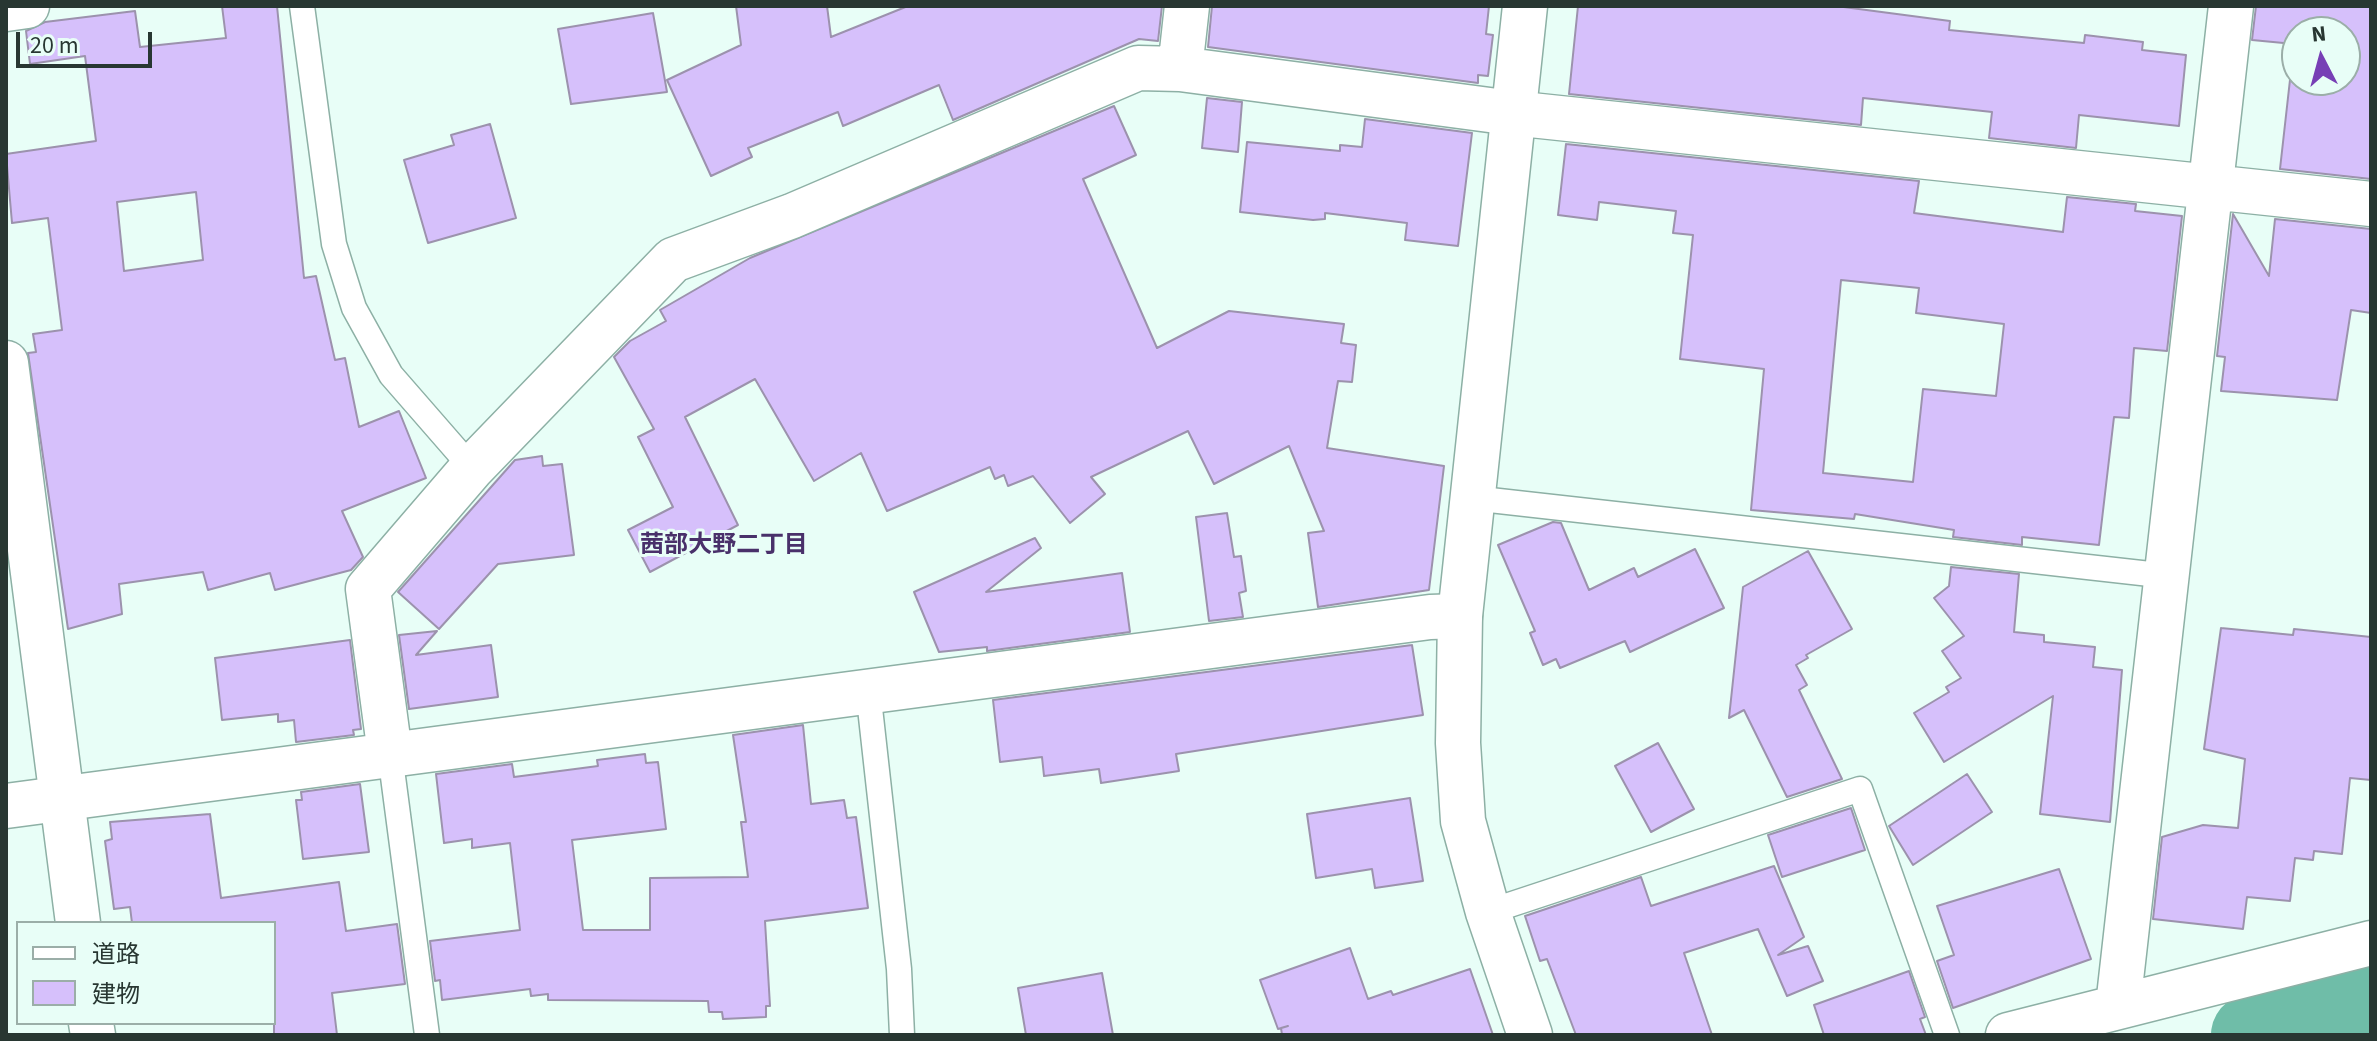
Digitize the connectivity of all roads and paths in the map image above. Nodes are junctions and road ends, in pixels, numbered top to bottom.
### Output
1 (27, 6) edge
2 (302, 6) edge
3 (1187, 6) edge
4 (1525, 6) edge
5 (2231, 6) edge
6 (6, 9) edge
7 (1180, 69) junction
8 (1512, 113) junction
9 (2210, 186) junction
10 (2371, 204) edge
11 (6, 363) edge
12 (472, 468) junction
13 (1472, 498) junction
14 (2168, 576) junction
15 (1460, 616) junction
16 (868, 690) junction
17 (390, 754) junction
18 (61, 800) junction
19 (6, 806) edge
20 (1488, 912) junction
21 (78, 921) edge
22 (2371, 943) edge
23 (2118, 1006) junction
24 (427, 1035) edge
25 (902, 1035) edge
26 (1530, 1035) edge
27 (1947, 1035) edge
28 (2008, 1035) edge

1 - 6 street
2 - 12 lane
3 - 7 street
4 - 8 street
5 - 9 street
7 - 8 street
7 - 12 street
8 - 9 street
8 - 13 street
9 - 10 street
9 - 14 street
11 - 18 street
12 - 17 street
13 - 14 lane
13 - 15 street
14 - 23 street
15 - 16 street
15 - 20 street
16 - 17 street
16 - 25 lane
17 - 18 street
17 - 24 lane
18 - 19 street
18 - 21 street
20 - 26 street
20 - 27 lane
22 - 23 street
23 - 28 street

